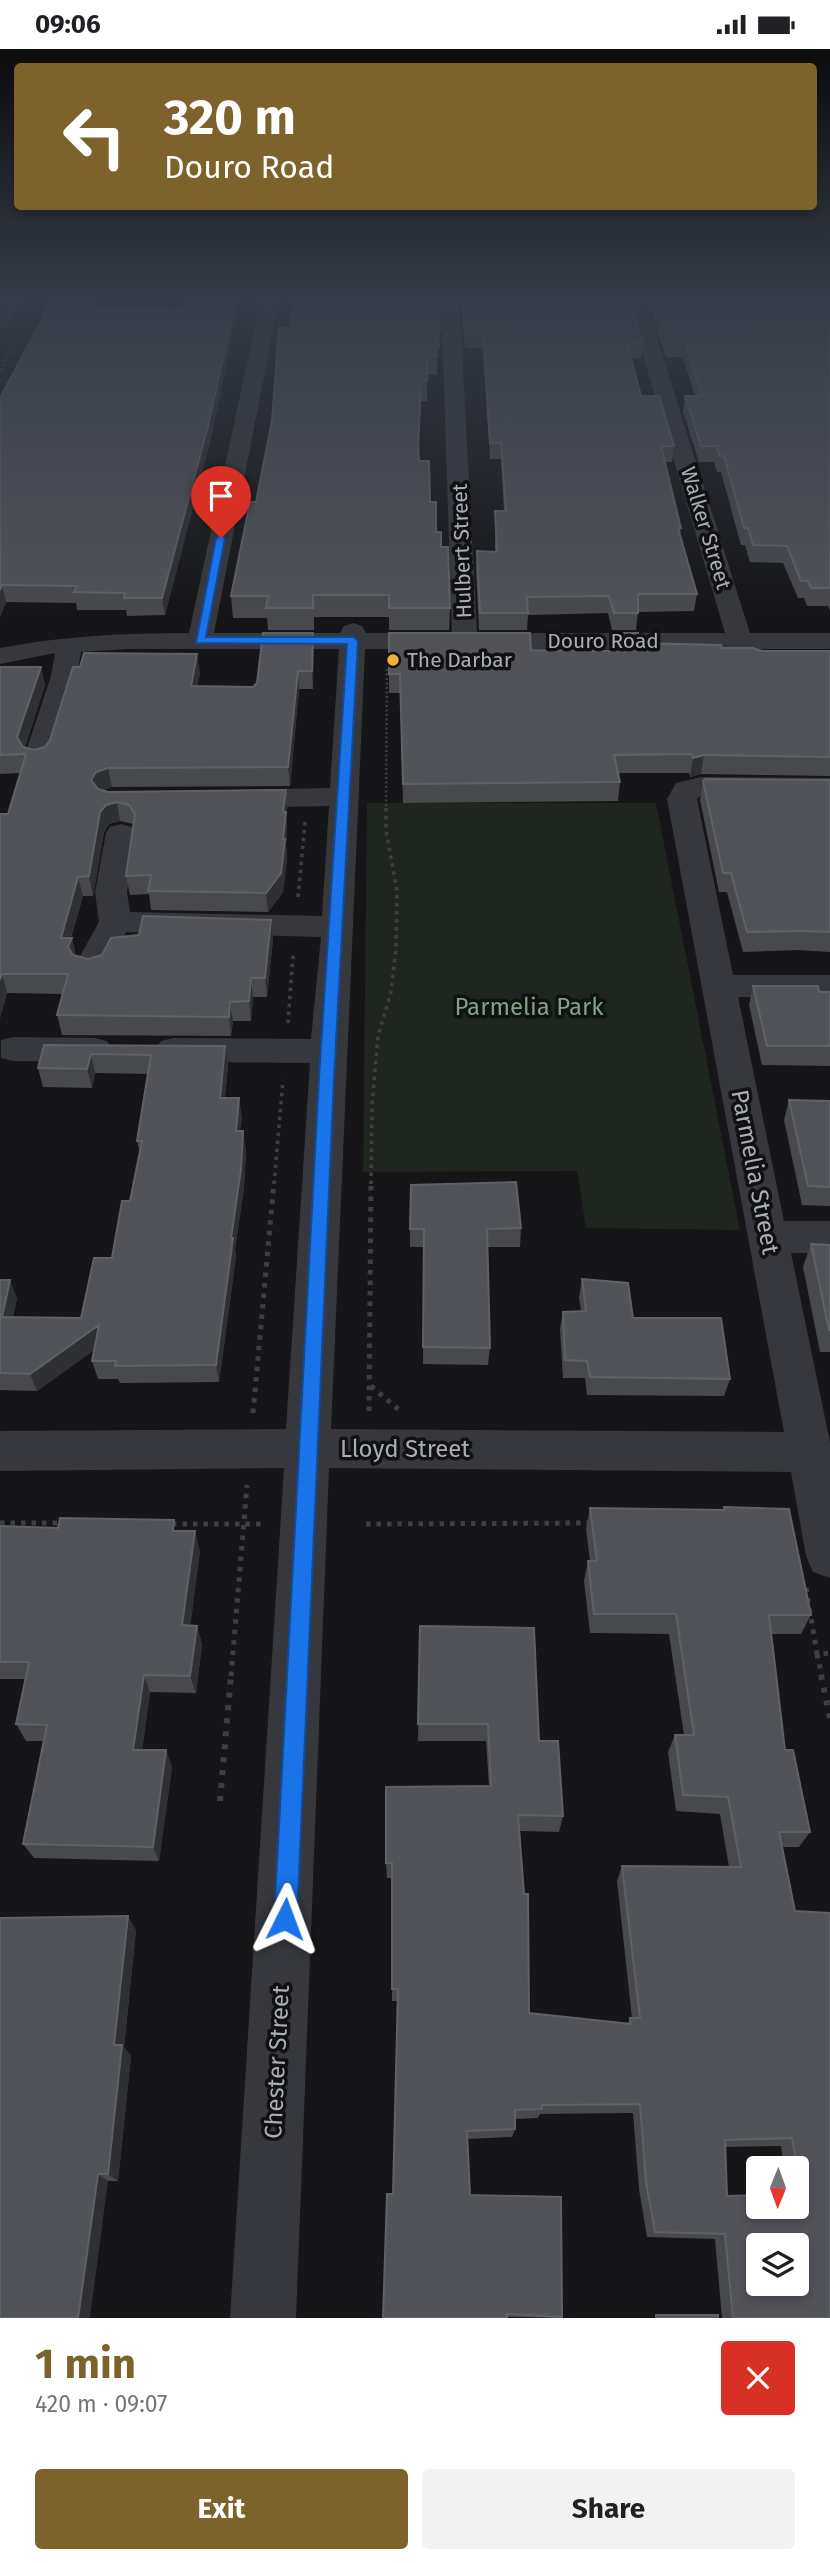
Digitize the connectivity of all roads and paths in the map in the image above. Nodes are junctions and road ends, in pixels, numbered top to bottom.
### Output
1 (249, 400) edge
2 (455, 400) edge
3 (666, 400) edge
4 (830, 631) edge
5 (201, 636) junction
6 (353, 636) junction
7 (465, 636) junction
8 (738, 636) junction
9 (830, 641) edge
10 (70, 644) junction
11 (0, 645) edge
12 (0, 656) edge
13 (38, 757) edge
14 (830, 787) edge
15 (344, 797) junction
16 (207, 799) edge
17 (121, 833) dead end
18 (115, 922) junction
19 (338, 927) junction
20 (92, 965) edge
21 (718, 986) junction
22 (830, 986) edge
23 (13, 1049) dead end
24 (328, 1051) junction
25 (769, 1237) junction
26 (830, 1237) edge
27 (370, 1385) dead end
28 (400, 1411) dead end
29 (309, 1448) junction
30 (248, 1450) junction
31 (0, 1451) edge
32 (809, 1453) junction
33 (601, 1523) edge
34 (366, 1524) dead end
35 (817, 1565) edge
36 (830, 1653) edge
37 (817, 1654) junction
38 (830, 1719) edge
39 (220, 1801) dead end
40 (263, 2318) edge

1 - 5 street
2 - 7 street, Hulbert Street
3 - 8 street, Walker Street
4 - 8 street, Douro Road
5 - 6 street, Douro Road
5 - 10 street, Douro Road
5 - 11 street, Douro Road
6 - 7 street, Douro Road
6 - 15 street, Chester Street
7 - 8 street, Douro Road
8 - 9 street, Douro Road
10 - 12 street, Douro Road
10 - 13 street
14 - 21 street, Parmelia Street
15 - 16 street
15 - 19 street, Chester Street
17 - 18 street
18 - 19 street
18 - 20 street
19 - 24 street, Chester Street
21 - 22 street
21 - 25 street, Parmelia Street
23 - 24 street
24 - 29 street, Chester Street
25 - 26 street
25 - 32 street, Parmelia Street
27 - 28 path
29 - 30 street, Lloyd Street
29 - 32 street, Lloyd Street
29 - 40 street, Chester Street
30 - 31 street, Lloyd Street
30 - 39 path
32 - 35 street, Parmelia Street
33 - 34 path
35 - 37 path
36 - 37 path
37 - 38 path

